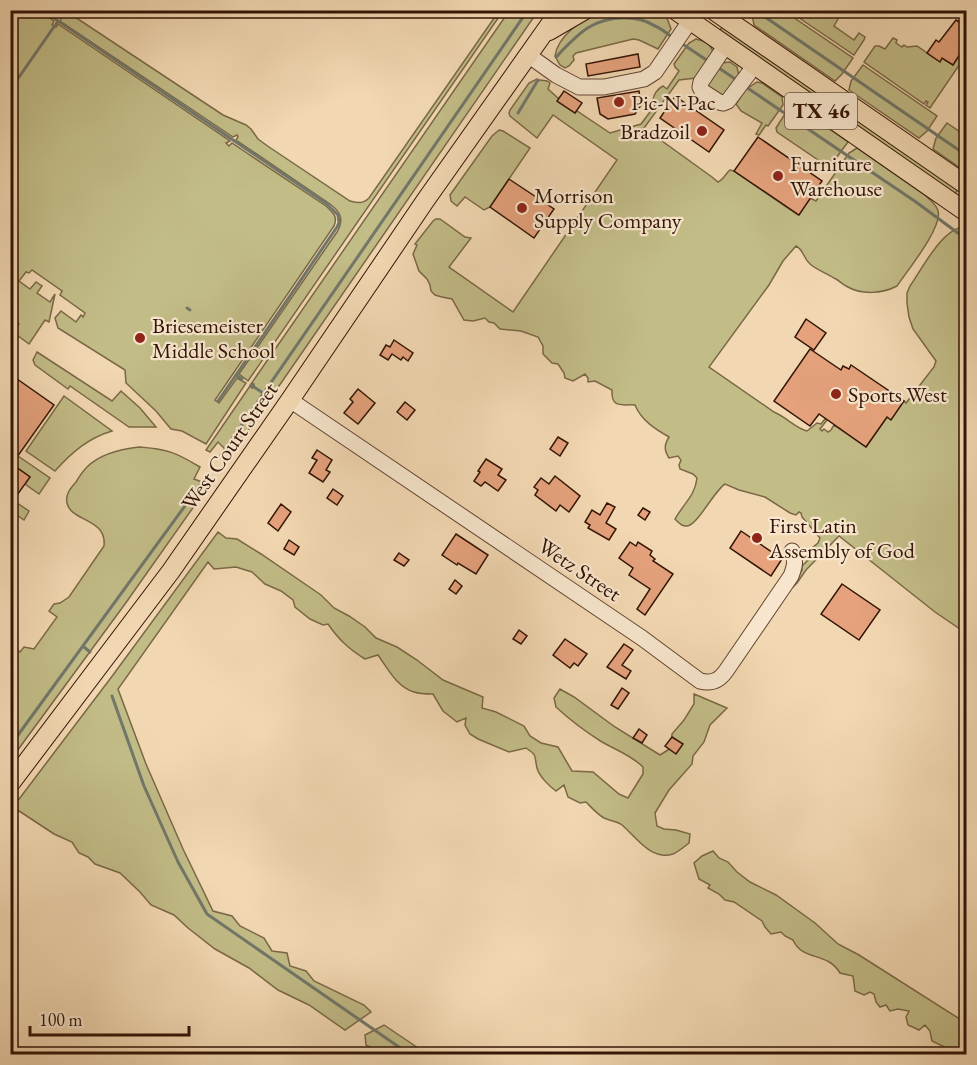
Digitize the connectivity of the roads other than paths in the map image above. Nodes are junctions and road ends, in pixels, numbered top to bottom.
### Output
1 (548, 10) edge
2 (560, 10) edge
3 (585, 10) edge
4 (713, 10) edge
5 (679, 14) edge
6 (540, 37) junction
7 (726, 45) junction
8 (528, 55) junction
9 (755, 65) junction
10 (966, 184) edge
11 (966, 212) edge
12 (290, 399) junction
13 (792, 551) dead end
14 (10, 784) edge

1 - 6 main road
2 - 6 main road, West Court Street
3 - 6 main road
4 - 10 main road, TX 46
5 - 7 main road, TX 46
5 - 8 street
6 - 8 main road, West Court Street
7 - 9 main road, TX 46
7 - 9 street
8 - 12 main road, West Court Street
9 - 11 main road, TX 46
12 - 13 street, Wetz Street
12 - 14 main road, West Court Street

